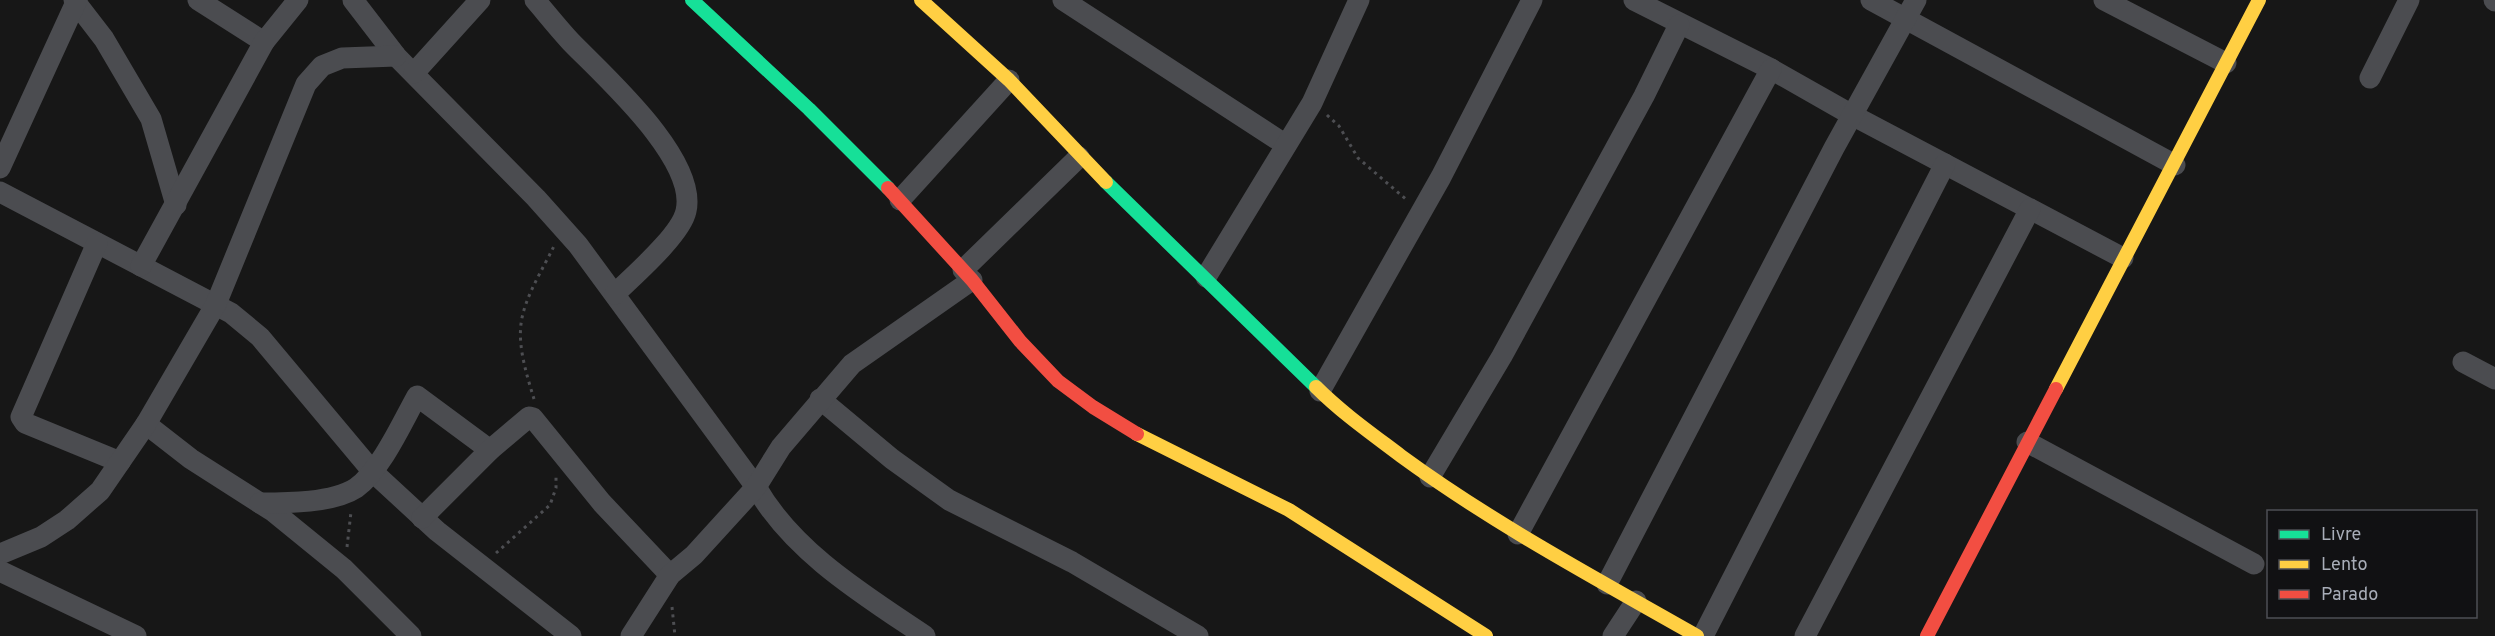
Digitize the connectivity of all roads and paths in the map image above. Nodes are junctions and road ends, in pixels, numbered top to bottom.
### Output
1 (198, 0) edge
2 (298, 0) edge
3 (353, 0) edge
4 (480, 0) edge
5 (535, 0) edge
6 (692, 0) edge
7 (921, 0) edge
8 (1064, 0) edge
9 (1532, 0) edge
10 (1634, 0) edge
11 (1870, 0) edge
12 (2104, 0) edge
13 (2259, 0) edge
14 (2409, 0) edge
15 (76, 1) edge
16 (1351, 3) edge
17 (2138, 7) edge
18 (1911, 9) edge
19 (1680, 25) junction
20 (264, 42) junction
21 (396, 56) junction
22 (2226, 63) junction
23 (1771, 69) junction
24 (414, 73) junction
25 (2370, 78) dead end
26 (1009, 80) junction
27 (1312, 103) junction
28 (1852, 116) junction
29 (1286, 145) junction
30 (1079, 157) junction
31 (1945, 164) junction
32 (2175, 165) junction
33 (0, 168) edge
34 (0, 192) edge
35 (900, 200) junction
36 (176, 205) junction
37 (2030, 209) junction
38 (1422, 211) junction
39 (97, 243) junction
40 (2123, 258) junction
41 (141, 266) junction
42 (968, 275) junction
43 (1206, 277) junction
44 (615, 294) junction
45 (216, 304) junction
46 (2463, 362) dead end
47 (2495, 379) edge
48 (1320, 391) junction
49 (820, 399) junction
50 (146, 424) junction
51 (2027, 442) junction
52 (490, 450) junction
53 (120, 462) junction
54 (373, 472) junction
55 (1430, 477) junction
56 (756, 487) junction
57 (354, 489) junction
58 (260, 503) junction
59 (422, 518) junction
60 (1518, 534) junction
61 (0, 554) edge
62 (2254, 564) dead end
63 (344, 569) junction
64 (0, 571) edge
65 (670, 575) junction
66 (1607, 584) junction
67 (1636, 601) junction
68 (128, 634) edge
69 (562, 634) edge
70 (411, 636) edge
71 (630, 636) edge
72 (925, 636) edge
73 (1198, 636) edge
74 (1486, 636) edge
75 (1613, 636) edge
76 (1697, 636) edge
77 (1703, 636) edge
78 (1806, 636) edge
79 (1927, 636) edge

1 - 20 street
2 - 20 street
3 - 21 street
4 - 24 street
5 - 44 street
6 - 35 street
7 - 26 street
8 - 29 street
9 - 38 street
10 - 19 street
11 - 18 street
12 - 17 street
13 - 22 street
14 - 25 street
15 - 33 street
15 - 36 street
16 - 27 street
17 - 22 street
18 - 28 street
18 - 32 street
19 - 23 street
19 - 55 street
20 - 36 street
21 - 24 street
21 - 45 street
22 - 32 street
23 - 28 street
23 - 60 street
24 - 44 street
26 - 30 street
26 - 35 street
27 - 29 street
27 - 38 path
28 - 31 street
28 - 66 street
29 - 43 street
30 - 42 street
30 - 43 street
31 - 37 street
31 - 77 street
32 - 40 street
34 - 39 street
35 - 42 street
36 - 41 street
37 - 40 street
37 - 78 street
38 - 48 street
39 - 41 street
39 - 53 street
40 - 51 street
41 - 45 street
42 - 49 street
42 - 74 street
43 - 48 street
44 - 56 street
45 - 50 street
45 - 54 street
46 - 47 street
48 - 55 street
49 - 56 street
49 - 73 street
50 - 53 street
50 - 58 street
51 - 62 street
51 - 79 street
52 - 54 street
52 - 59 street
52 - 65 street
53 - 61 street
54 - 57 street
54 - 59 street
55 - 60 street
56 - 65 street
56 - 72 street
57 - 58 street
57 - 63 path
58 - 63 street
59 - 69 street
60 - 66 street
63 - 70 street
64 - 68 street
65 - 71 street
66 - 67 street
67 - 75 street
67 - 76 street

